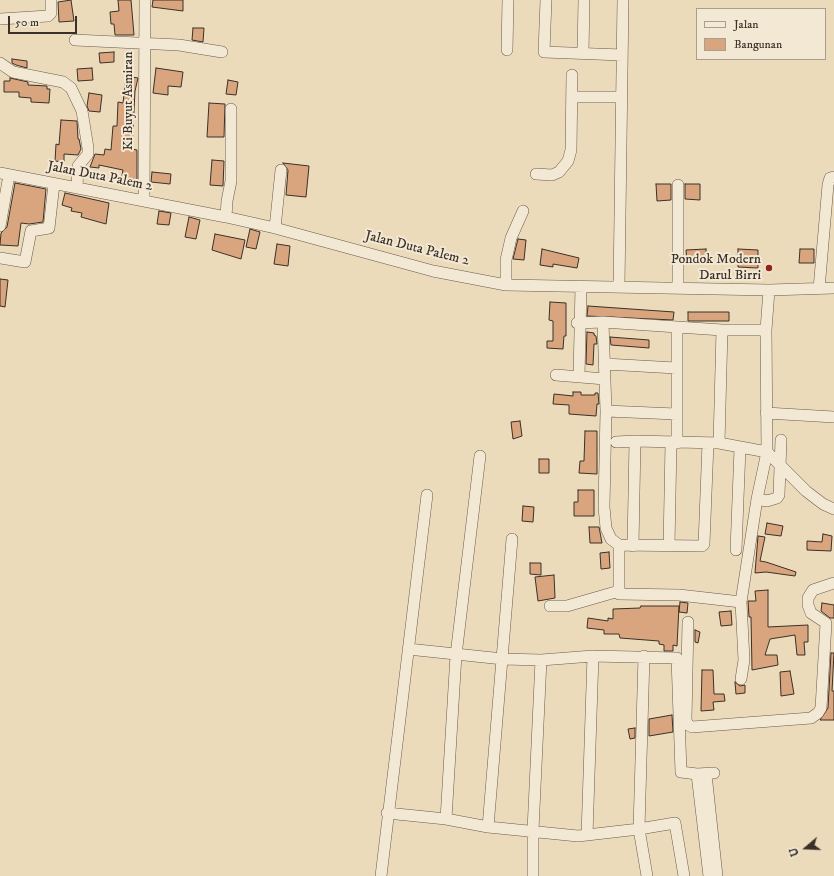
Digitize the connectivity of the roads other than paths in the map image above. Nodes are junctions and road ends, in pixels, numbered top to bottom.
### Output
1 (51, 0) edge
2 (145, 0) edge
3 (508, 0) edge
4 (546, 0) edge
5 (584, 0) edge
6 (623, 0) edge
7 (0, 19) edge
8 (75, 40) dead end
9 (144, 43) junction
10 (507, 50) dead end
11 (222, 52) dead end
12 (583, 53) junction
13 (622, 55) junction
14 (0, 63) edge
15 (572, 75) dead end
16 (572, 97) junction
17 (622, 97) junction
18 (231, 109) dead end
19 (280, 170) dead end
20 (5, 174) edge
21 (536, 174) dead end
22 (834, 177) edge
23 (54, 184) junction
24 (678, 186) dead end
25 (77, 188) junction
26 (144, 201) junction
27 (522, 211) dead end
28 (226, 217) junction
29 (0, 226) edge
30 (275, 228) junction
31 (0, 258) edge
32 (506, 285) junction
33 (581, 286) junction
34 (619, 286) junction
35 (678, 287) junction
36 (834, 288) edge
37 (819, 289) junction
38 (769, 290) junction
39 (603, 322) junction
40 (578, 323) junction
41 (677, 327) junction
42 (722, 330) junction
43 (766, 330) junction
44 (604, 364) junction
45 (676, 368) junction
46 (556, 374) dead end
47 (579, 377) junction
48 (605, 380) junction
49 (606, 411) junction
50 (766, 413) junction
51 (676, 414) junction
52 (834, 417) edge
53 (780, 440) dead end
54 (635, 441) junction
55 (616, 442) dead end
56 (674, 443) junction
57 (708, 443) junction
58 (719, 443) junction
59 (740, 448) junction
60 (767, 452) junction
61 (480, 456) dead end
62 (781, 468) junction
63 (426, 495) dead end
64 (757, 499) junction
65 (834, 509) edge
66 (512, 539) dead end
67 (619, 545) junction
68 (633, 546) junction
69 (669, 546) junction
70 (736, 550) dead end
71 (834, 583) edge
72 (619, 591) junction
73 (741, 602) junction
74 (550, 606) dead end
75 (688, 622) dead end
76 (408, 649) junction
77 (456, 655) junction
78 (593, 656) junction
79 (644, 656) junction
80 (503, 659) junction
81 (541, 660) junction
82 (741, 679) dead end
83 (706, 774) junction
84 (387, 813) junction
85 (446, 818) junction
86 (488, 827) junction
87 (639, 829) junction
88 (533, 830) junction
89 (587, 835) junction
90 (381, 876) edge
91 (533, 876) edge
92 (647, 876) edge
93 (684, 876) edge
94 (709, 876) edge
95 (717, 876) edge

1 - 7 street
2 - 9 street, Ki Buyut Asmiran
3 - 10 street
4 - 12 street
5 - 12 street
6 - 13 street
8 - 9 street
9 - 11 street
9 - 26 street, Ki Buyut Asmiran
12 - 13 street
13 - 17 street
14 - 25 street
15 - 16 street
16 - 17 street
16 - 21 street
17 - 34 street
18 - 28 street
19 - 30 street
20 - 23 street, Jalan Duta Palem 2
20 - 29 street
22 - 37 street
23 - 25 street, Jalan Duta Palem 2
23 - 31 street
24 - 35 street
25 - 26 street, Jalan Duta Palem 2
26 - 28 street, Jalan Duta Palem 2
27 - 32 street
28 - 30 street, Jalan Duta Palem 2
30 - 32 street, Jalan Duta Palem 2
32 - 33 street, Jalan Duta Palem 2
33 - 34 street, Jalan Duta Palem 2
33 - 40 street
34 - 35 street, Jalan Duta Palem 2
35 - 38 street, Jalan Duta Palem 2
36 - 37 street, Jalan Duta Palem 2
37 - 38 street, Jalan Duta Palem 2
38 - 43 street
39 - 40 street
39 - 41 street
39 - 44 street
40 - 47 street
41 - 42 street
41 - 45 street
42 - 43 street
42 - 58 street
43 - 50 street
44 - 45 street
44 - 48 street
45 - 51 street
46 - 47 street
47 - 48 street
48 - 49 street
49 - 51 street
49 - 67 street
50 - 52 street
50 - 60 street
51 - 56 street
53 - 62 street
54 - 55 street
54 - 56 street
54 - 68 street
56 - 57 street
56 - 69 street
57 - 58 street
57 - 69 street
58 - 59 street
59 - 60 street
59 - 70 street
60 - 62 street
60 - 64 street
61 - 77 street
62 - 64 street
62 - 65 street
63 - 76 street
64 - 73 street
66 - 80 street
67 - 68 street
67 - 72 street
68 - 69 street
71 - 75 street
72 - 73 street
72 - 74 street
73 - 82 street
76 - 77 street
76 - 84 street
77 - 80 street
77 - 85 street
78 - 79 street
78 - 81 street
78 - 89 street
79 - 83 street
79 - 87 street
80 - 81 street
80 - 86 street
81 - 88 street
83 - 94 street
83 - 95 street
84 - 85 street
84 - 90 street
85 - 86 street
86 - 88 street
87 - 89 street
87 - 92 street
87 - 93 street
88 - 89 street
88 - 91 street

